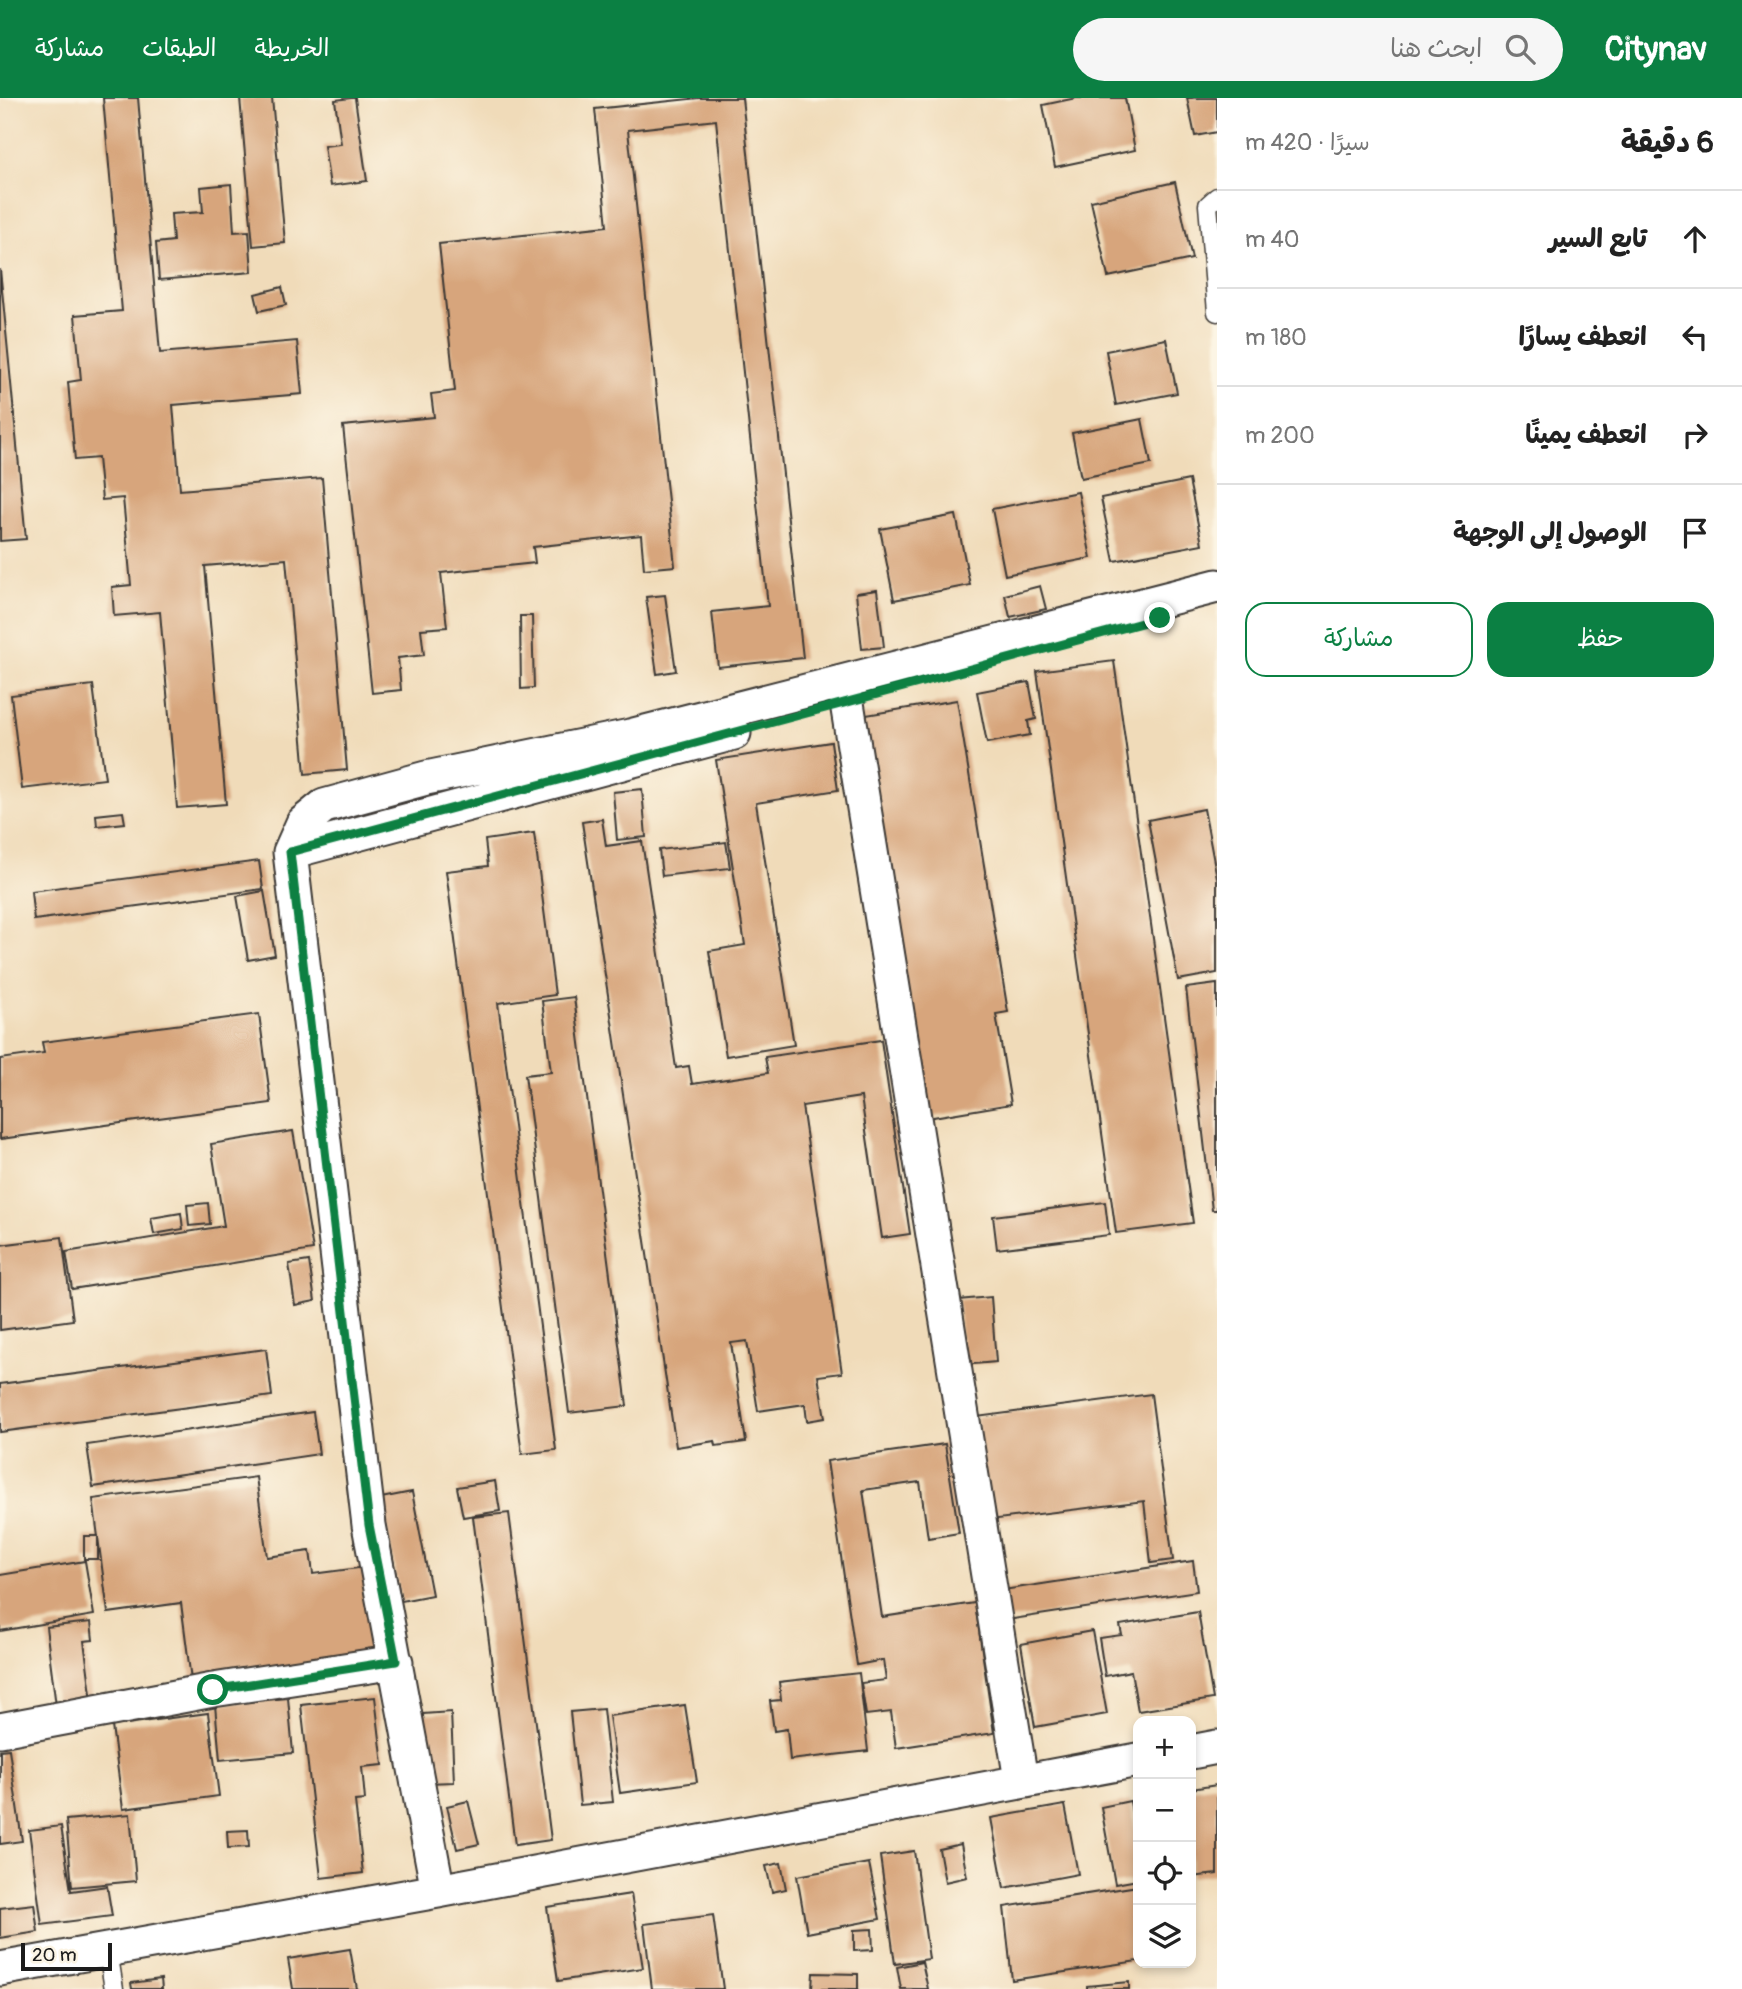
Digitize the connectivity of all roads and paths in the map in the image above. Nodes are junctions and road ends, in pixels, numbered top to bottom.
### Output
1 (1217, 197) edge
2 (1217, 312) edge
3 (1217, 586) edge
4 (1217, 605) edge
5 (847, 702) junction
6 (290, 852) junction
7 (396, 1661) junction
8 (0, 1730) edge
9 (1217, 1747) edge
10 (1196, 1751) edge
11 (1133, 1761) edge
12 (1021, 1780) junction
13 (438, 1891) junction
14 (108, 1951) junction
15 (0, 1969) edge
16 (114, 1989) edge

1 - 2 lane
3 - 6 street
4 - 5 street
5 - 6 street
5 - 12 street
6 - 7 street
7 - 8 street
7 - 13 street
9 - 10 street
11 - 12 street
12 - 13 street
13 - 14 street
14 - 15 street
14 - 16 lane

